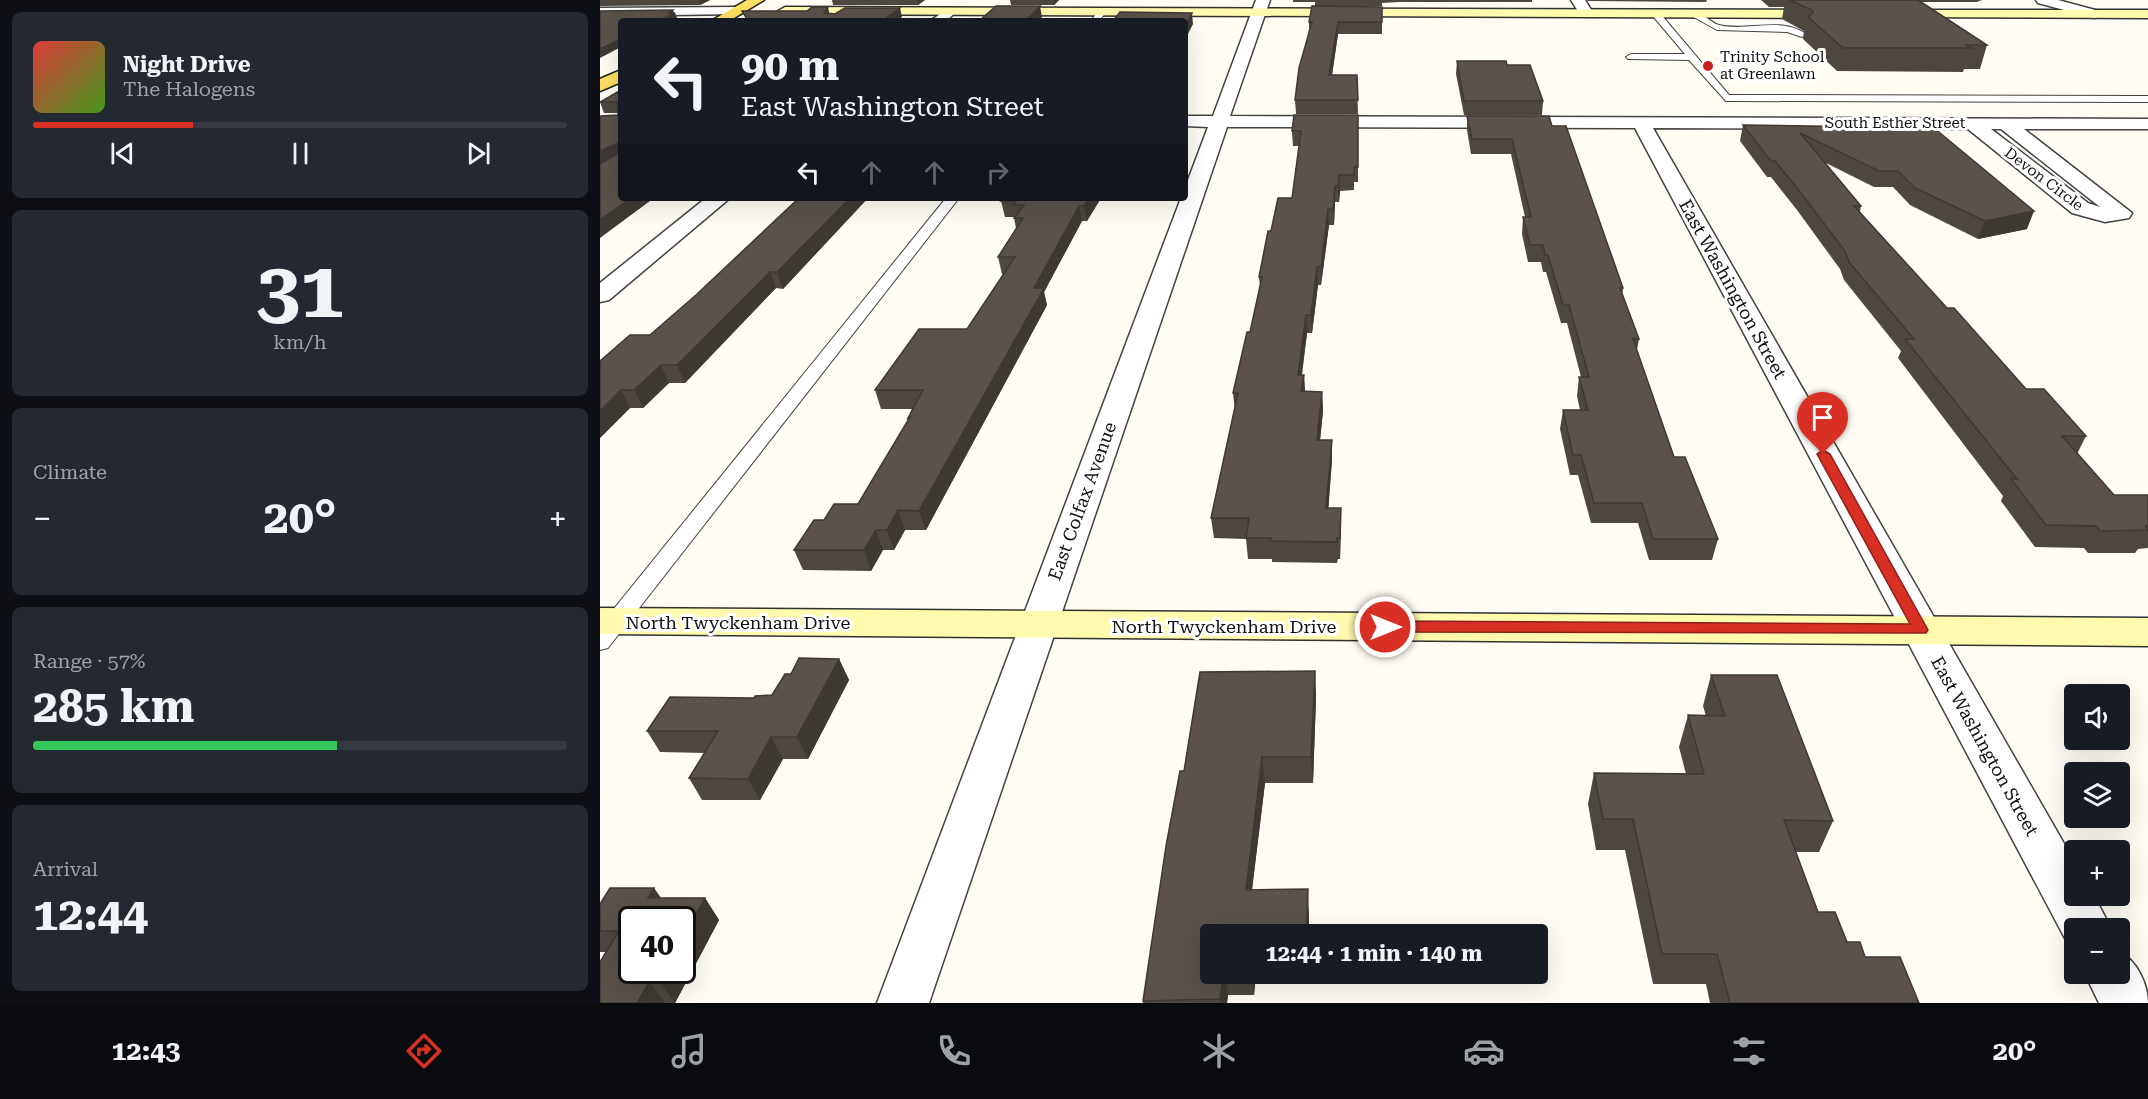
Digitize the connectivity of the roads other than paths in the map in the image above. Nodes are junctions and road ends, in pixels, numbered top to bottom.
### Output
1 (757, 0) edge
2 (1578, 0) edge
3 (2043, 0) edge
4 (1261, 6) edge
5 (736, 11) junction
6 (600, 12) edge
7 (846, 12) junction
8 (1586, 13) junction
9 (1655, 13) junction
10 (1693, 13) junction
11 (1838, 14) edge
12 (1884, 14) edge
13 (2094, 14) junction
14 (2148, 14) edge
15 (943, 16) edge
16 (1098, 16) edge
17 (723, 18) edge
18 (837, 18) edge
19 (1665, 25) junction
20 (1680, 26) dead end
21 (1714, 26) junction
22 (1699, 27) dead end
23 (1802, 34) edge
24 (1631, 57) dead end
25 (1691, 57) junction
26 (618, 77) edge
27 (600, 86) edge
28 (2148, 99) edge
29 (1188, 121) edge
30 (1218, 121) junction
31 (1641, 123) junction
32 (1972, 123) junction
33 (2005, 123) junction
34 (2148, 123) edge
35 (715, 201) edge
36 (951, 201) edge
37 (600, 295) edge
38 (1038, 625) junction
39 (606, 628) edge
40 (1921, 630) junction
41 (2148, 632) edge
42 (2080, 918) edge
43 (2117, 984) edge
44 (903, 1003) edge
45 (2127, 1003) edge

1 - 5 main road
2 - 8 street
3 - 13 street
4 - 8 street
4 - 16 street
4 - 30 street, East Colfax Avenue
5 - 6 street
5 - 7 street
5 - 17 main road
7 - 15 street
7 - 18 lane
8 - 9 street
9 - 10 street
9 - 19 lane
10 - 11 street
10 - 21 lane
12 - 13 street
13 - 14 street
15 - 16 street
19 - 20 lane
19 - 25 lane
21 - 22 lane
21 - 23 lane
24 - 25 lane
25 - 28 lane
26 - 27 main road
29 - 30 street, South Esther Street
30 - 31 street, South Esther Street
30 - 38 street, East Colfax Avenue
31 - 32 street, South Esther Street
31 - 40 street, East Washington Street
32 - 33 street, South Esther Street
32 - 33 street, Devon Circle
33 - 34 street, South Esther Street
35 - 37 street
36 - 39 lane
38 - 39 street, North Twyckenham Drive
38 - 40 street, North Twyckenham Drive
38 - 44 street, East Colfax Avenue
40 - 41 street, North Twyckenham Drive
40 - 42 street, East Washington Street
43 - 45 street

